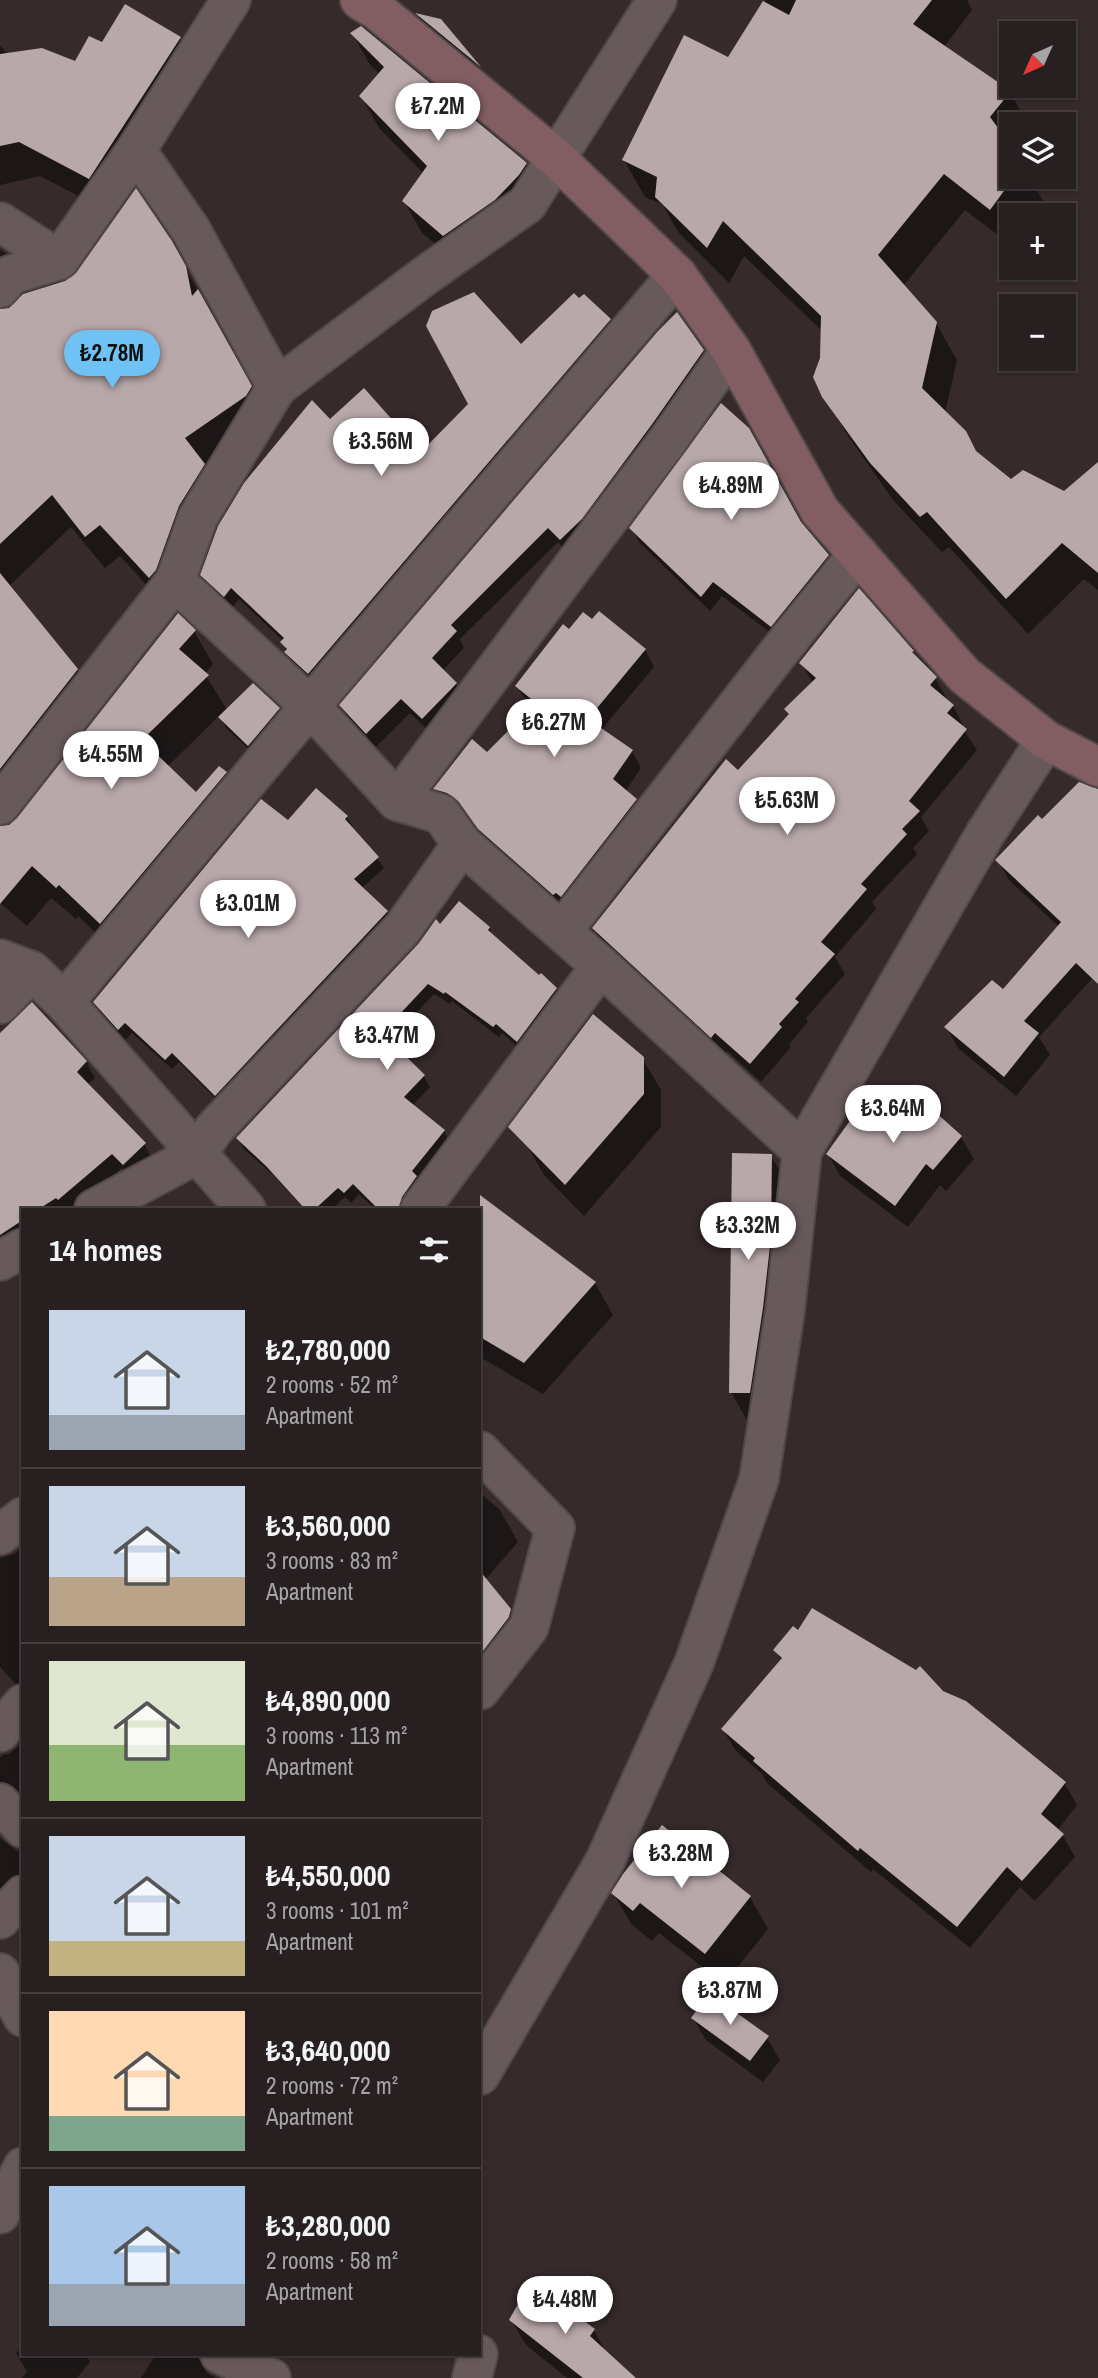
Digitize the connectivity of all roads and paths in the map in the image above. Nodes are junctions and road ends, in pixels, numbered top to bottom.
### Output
1 (230, 0) edge
2 (360, 0) edge
3 (647, 7) edge
4 (136, 150) junction
5 (556, 158) junction
6 (0, 222) edge
7 (59, 260) junction
8 (677, 275) junction
9 (0, 288) edge
10 (731, 350) junction
11 (277, 387) junction
12 (858, 554) junction
13 (174, 580) junction
14 (310, 706) junction
15 (1046, 740) junction
16 (1098, 767) edge
17 (397, 801) junction
18 (0, 805) edge
19 (462, 844) junction
20 (562, 930) junction
21 (16, 965) edge
22 (601, 965) junction
23 (64, 1002) junction
24 (0, 1004) edge
25 (802, 1151) junction
26 (197, 1154) junction
27 (96, 1208) edge
28 (245, 1208) edge
29 (421, 1208) edge
30 (21, 1249) edge
31 (0, 1261) edge
32 (481, 1452) edge
33 (21, 1519) edge
34 (0, 1535) edge
35 (481, 1689) edge
36 (21, 1706) edge
37 (0, 1732) edge
38 (0, 1804) edge
39 (21, 1826) edge
40 (21, 1897) edge
41 (0, 1919) edge
42 (0, 1973) edge
43 (21, 2013) edge
44 (481, 2073) edge
45 (21, 2171) edge
46 (0, 2214) edge
47 (21, 2235) edge
48 (224, 2356) edge
49 (478, 2356) edge
50 (271, 2378) edge
51 (472, 2378) edge

1 - 4 street
2 - 5 street
3 - 5 street
4 - 7 street
4 - 11 street
5 - 8 street
5 - 11 street
6 - 7 street
7 - 9 street
8 - 10 street
8 - 14 street
10 - 12 street
10 - 17 street
11 - 13 street
12 - 15 street
12 - 20 street
13 - 14 street
13 - 18 street
14 - 17 street
14 - 23 street
15 - 16 street
15 - 25 street
17 - 19 street
19 - 20 street
19 - 26 street
20 - 22 street
21 - 23 street
21 - 24 street
22 - 25 street
22 - 29 street
23 - 26 street
25 - 44 street
26 - 27 street
26 - 28 street
30 - 31 street
32 - 35 street
33 - 34 street
36 - 37 street
38 - 39 street
40 - 41 street
42 - 43 street
45 - 46 street
46 - 47 street
48 - 50 street
49 - 51 street

